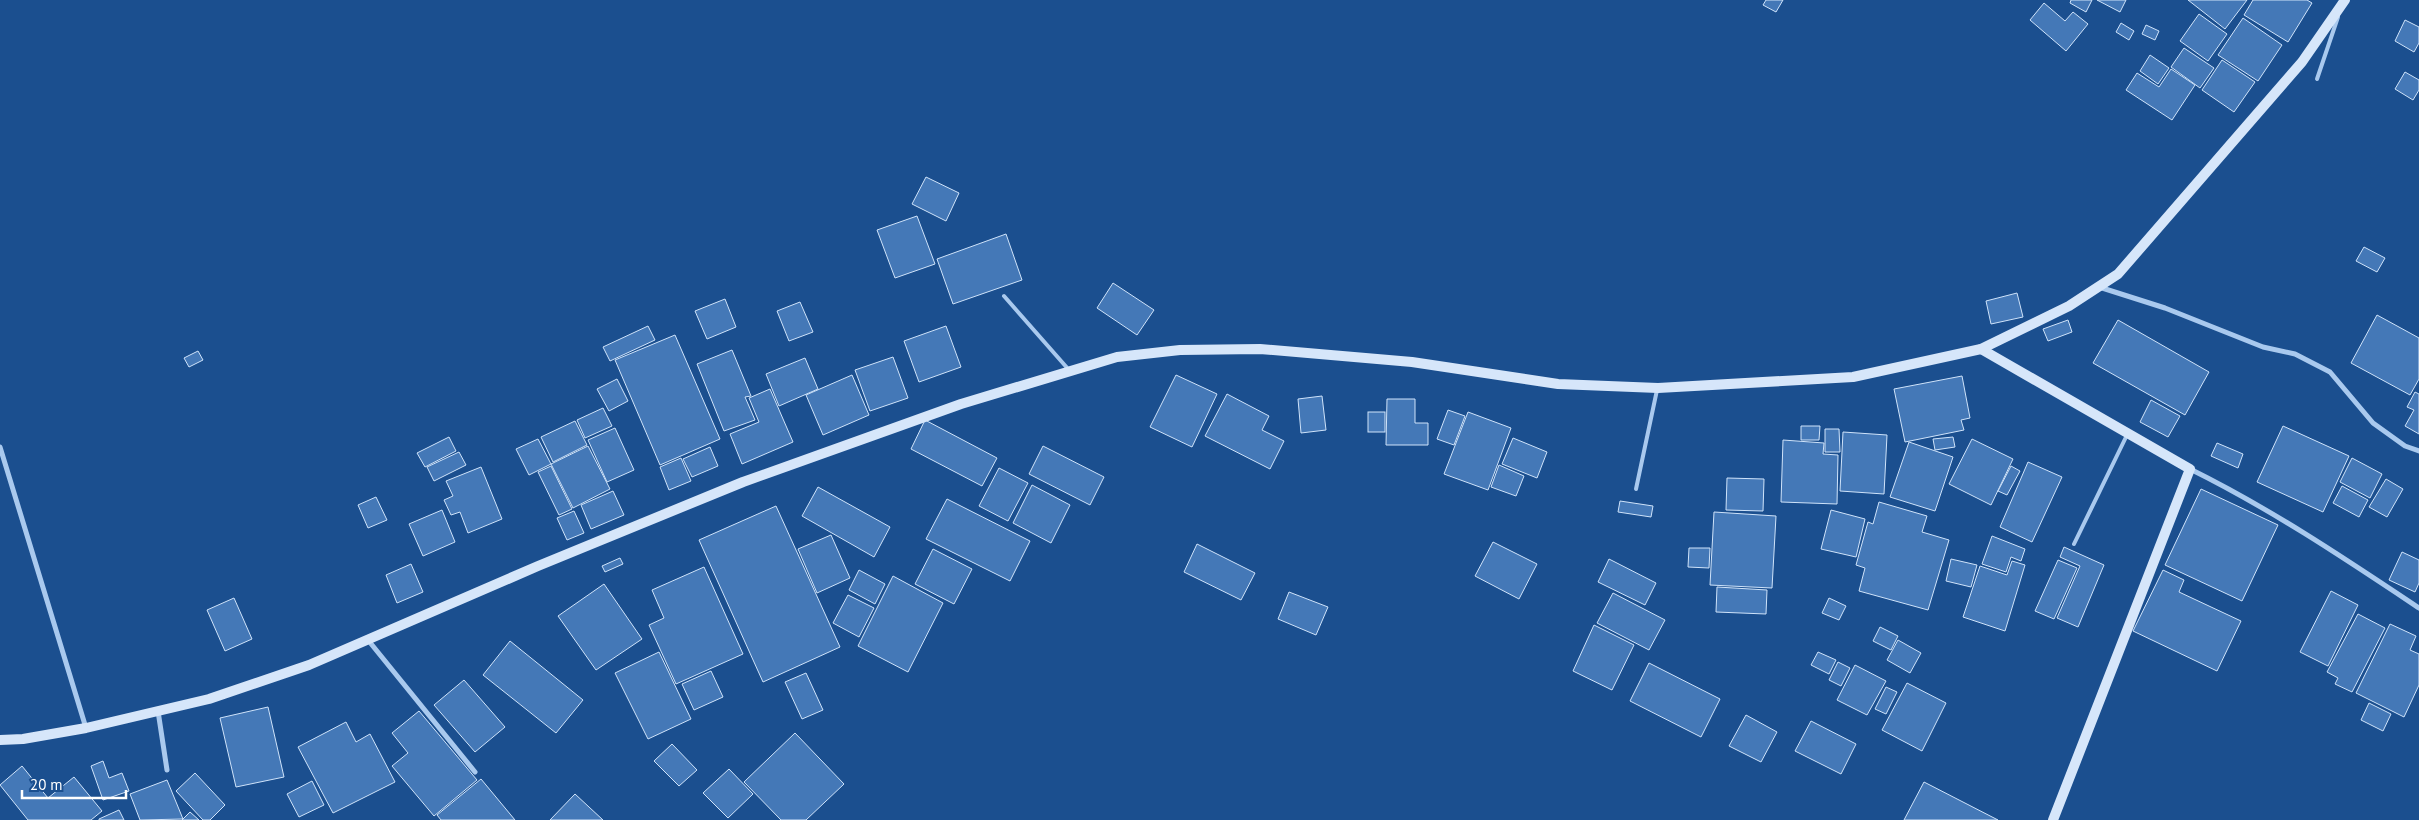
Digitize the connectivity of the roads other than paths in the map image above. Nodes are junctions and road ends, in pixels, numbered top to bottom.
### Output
1 (2344, 2) edge
2 (2317, 79) dead end
3 (2098, 287) junction
4 (1004, 296) dead end
5 (1981, 349) junction
6 (1070, 371) junction
7 (1658, 388) junction
8 (2128, 433) junction
9 (0, 447) edge
10 (2419, 451) edge
11 (2190, 469) junction
12 (1636, 489) dead end
13 (2074, 544) dead end
14 (2419, 608) edge
15 (368, 639) junction
16 (158, 711) junction
17 (86, 728) junction
18 (0, 740) edge
19 (167, 770) dead end
20 (475, 772) dead end
21 (2053, 820) edge

1 - 2 lane
1 - 3 street
3 - 5 street
3 - 10 street
4 - 6 lane
5 - 7 street
5 - 8 street
6 - 7 street
6 - 15 street
7 - 12 lane
8 - 11 street
8 - 13 lane
9 - 17 street
11 - 14 street
11 - 21 street
15 - 16 street
15 - 20 street
16 - 17 street
16 - 19 street
17 - 18 street

